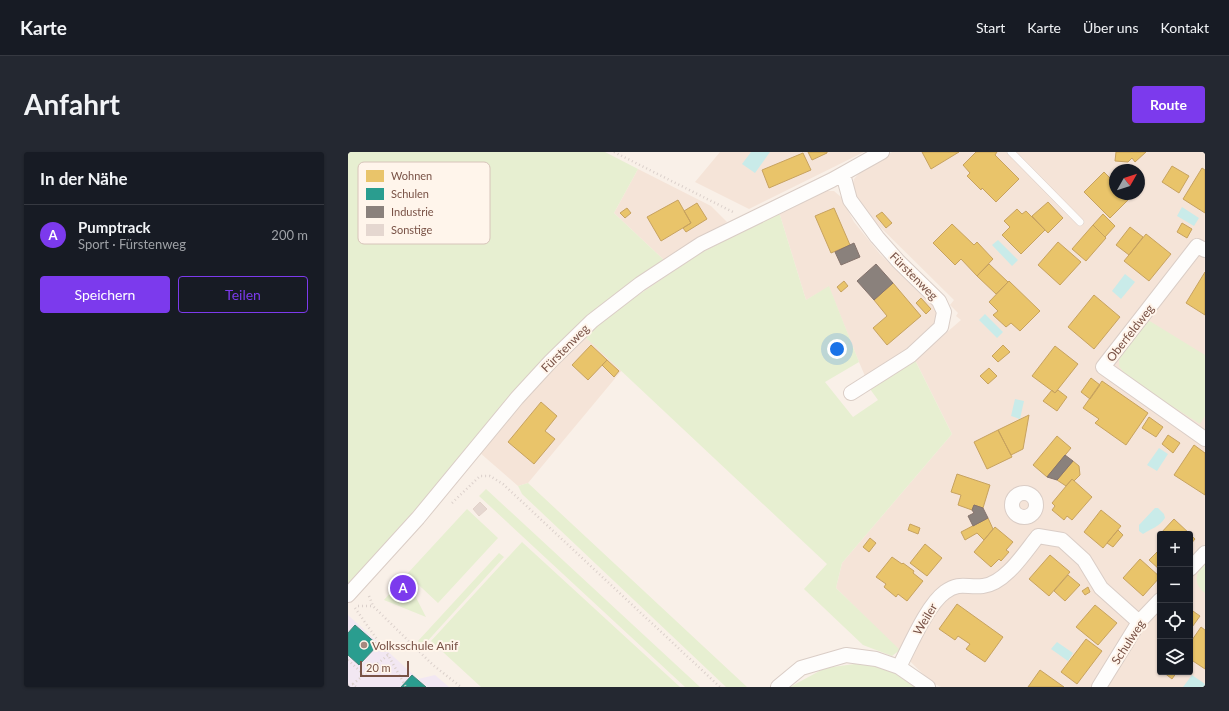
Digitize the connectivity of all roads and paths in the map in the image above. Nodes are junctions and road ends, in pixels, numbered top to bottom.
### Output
1 (614, 152) edge
2 (882, 152) edge
3 (1011, 152) edge
4 (843, 174) junction
5 (750, 220) junction
6 (1080, 222) dead end
7 (1205, 250) edge
8 (851, 393) dead end
9 (1205, 439) edge
10 (451, 504) dead end
11 (1029, 517) dead end
12 (1038, 536) junction
13 (1205, 553) edge
14 (1192, 567) edge
15 (372, 591) dead end
16 (351, 600) edge
17 (1157, 603) edge
18 (1139, 622) junction
19 (388, 655) junction
20 (348, 660) edge
21 (899, 667) junction
22 (364, 675) junction
23 (348, 685) edge
24 (355, 686) edge
25 (406, 687) edge
26 (461, 687) edge
27 (720, 687) edge
28 (778, 687) edge
29 (928, 687) edge
30 (1099, 687) edge

1 - 5 path
2 - 4 street, Fürstenweg
3 - 6 lane
4 - 5 street, Fürstenweg
4 - 8 street, Fürstenweg
5 - 16 street, Fürstenweg
7 - 9 street, Oberfeldweg
10 - 27 path
11 - 12 street
12 - 18 street
12 - 21 street, Weiler
13 - 14 street
15 - 26 path
16 - 19 path
17 - 18 street, Schulweg
18 - 30 street, Schulweg
19 - 22 path
19 - 25 path
20 - 22 path
21 - 28 street
21 - 29 street
22 - 24 path
23 - 24 path

